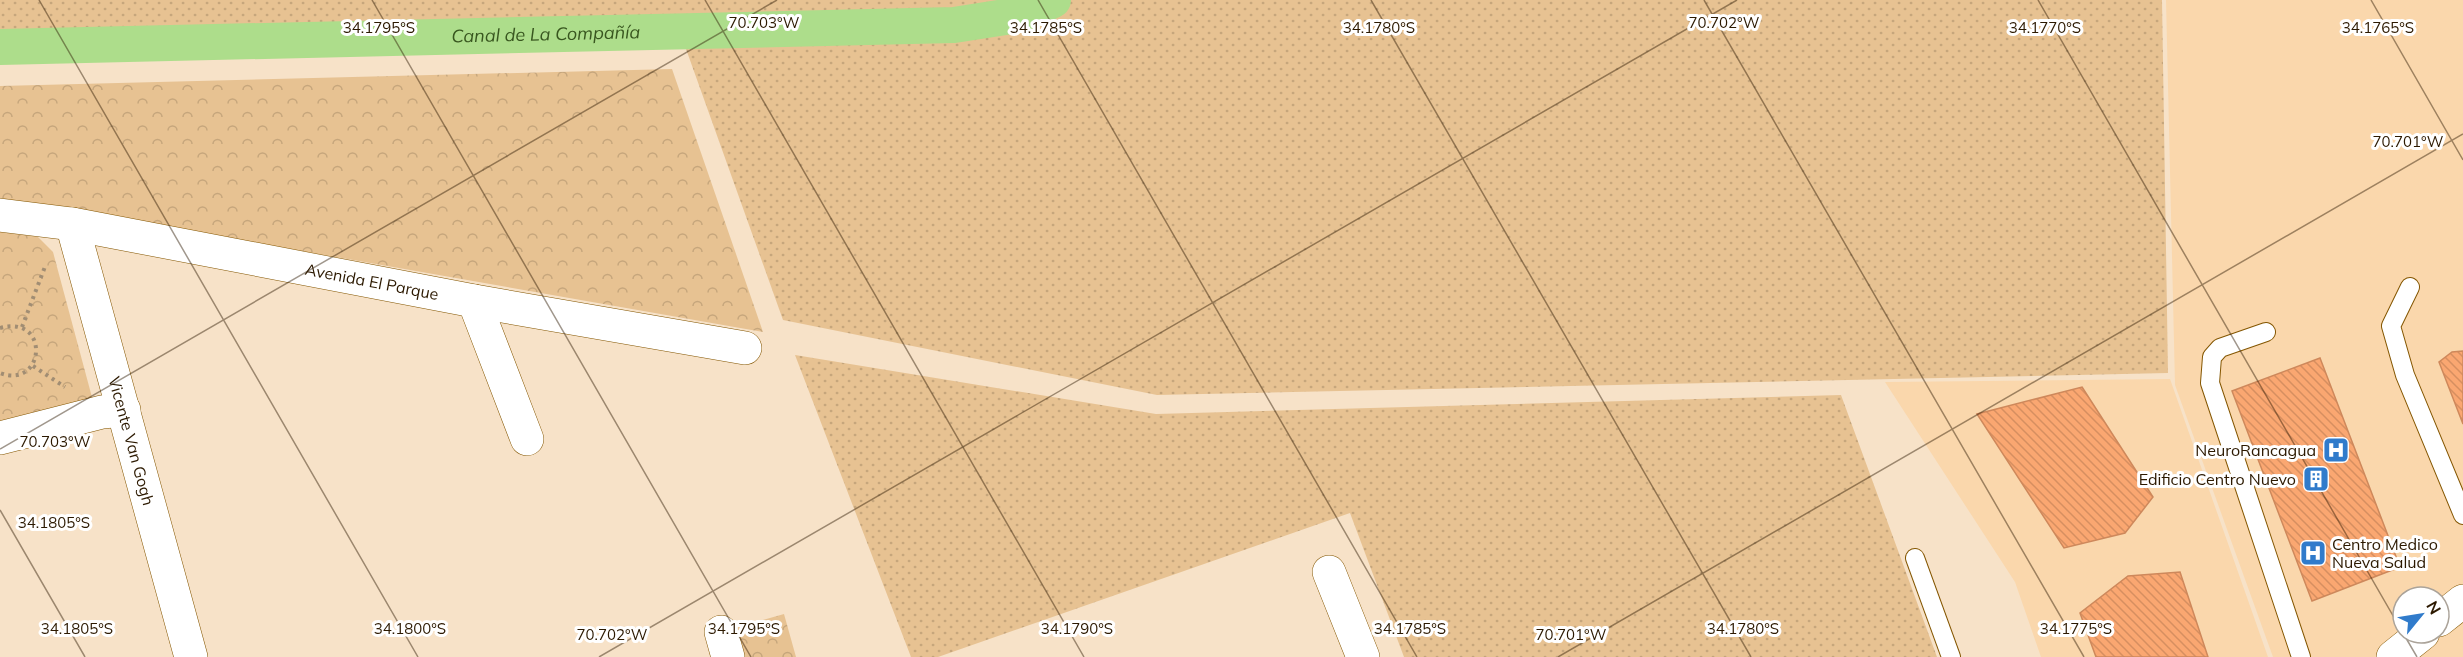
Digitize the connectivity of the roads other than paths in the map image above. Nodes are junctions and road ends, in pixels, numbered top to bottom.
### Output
1 (0, 215) edge
2 (72, 224) junction
3 (2410, 286) dead end
4 (474, 301) junction
5 (2266, 332) dead end
6 (745, 348) dead end
7 (124, 410) junction
8 (0, 438) edge
9 (527, 439) dead end
10 (2463, 515) edge
11 (1915, 558) dead end
12 (1329, 572) dead end
13 (2463, 601) edge
14 (2451, 610) edge
15 (2408, 645) edge
16 (1355, 655) edge
17 (191, 657) edge
18 (1951, 657) edge
19 (2301, 657) edge
20 (2393, 657) edge

1 - 2 street, Avenida El Parque
2 - 4 street, Avenida El Parque
2 - 7 street, Vicente Van Gogh
3 - 10 lane
4 - 6 street, Avenida El Parque
4 - 9 street
5 - 19 lane
7 - 8 street
7 - 17 street, Vicente Van Gogh
11 - 18 lane
12 - 16 street
13 - 14 street
15 - 20 street

